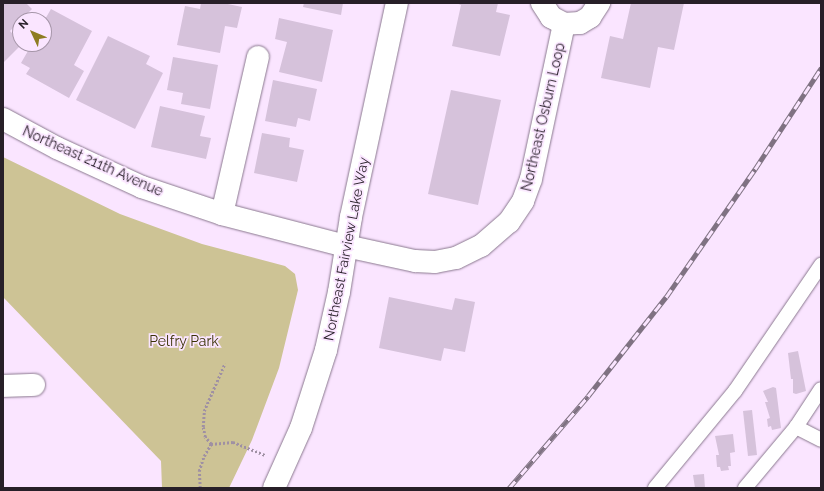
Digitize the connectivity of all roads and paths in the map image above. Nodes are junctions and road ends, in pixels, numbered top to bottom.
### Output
1 (397, 3) edge
2 (542, 3) edge
3 (599, 3) edge
4 (564, 24) junction
5 (258, 57) dead end
6 (3, 119) edge
7 (222, 214) junction
8 (346, 246) junction
9 (821, 265) edge
10 (225, 363) dead end
11 (34, 385) dead end
12 (3, 386) edge
13 (821, 389) edge
14 (796, 427) junction
15 (821, 440) edge
16 (211, 444) junction
17 (285, 464) junction
18 (200, 488) edge
19 (274, 488) edge
20 (655, 488) edge
21 (745, 488) edge

1 - 8 street, Northeast Fairview Lake Way
2 - 4 street, Northeast Osburn Loop
3 - 4 street, Northeast Osburn Loop
4 - 8 street, Northeast Osburn Loop
5 - 7 street
6 - 7 street, Northeast 211th Avenue
7 - 8 street, Northeast 211th Avenue
8 - 17 street, Northeast Fairview Lake Way
9 - 20 lane
10 - 16 path
11 - 12 street
13 - 14 lane
14 - 15 lane
14 - 21 lane
16 - 17 path
16 - 18 path
17 - 19 street, Northeast Fairview Lake Way

